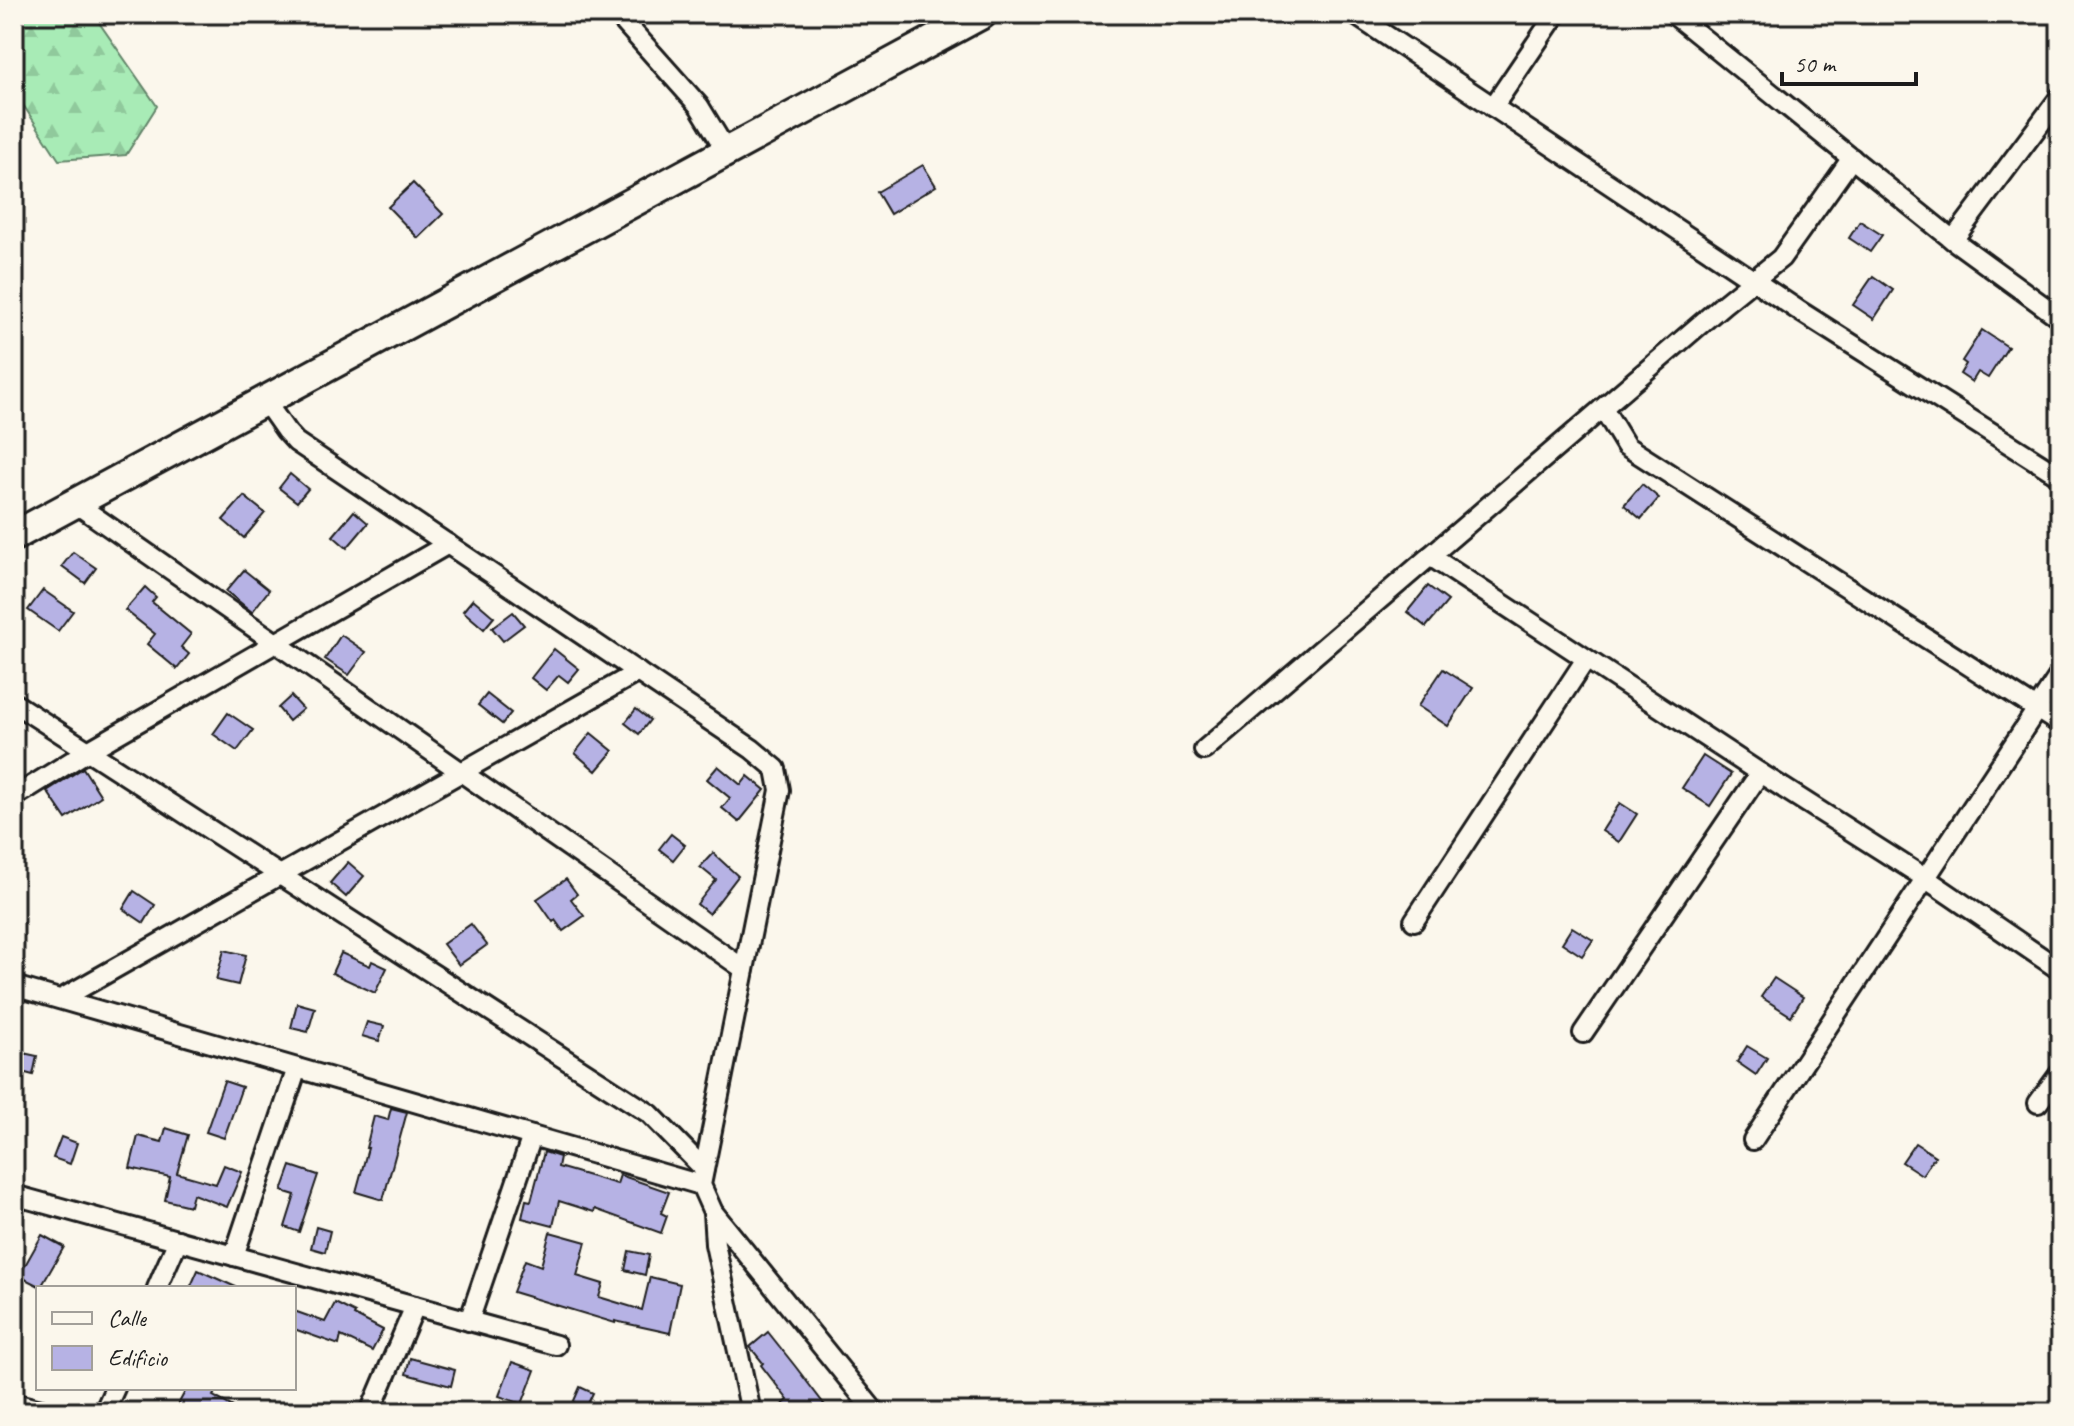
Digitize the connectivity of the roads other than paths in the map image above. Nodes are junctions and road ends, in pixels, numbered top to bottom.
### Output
1 (617, 14) edge
2 (982, 14) edge
3 (1354, 14) edge
4 (1556, 14) edge
5 (1673, 14) edge
6 (2060, 97) edge
7 (1493, 107) junction
8 (727, 152) junction
9 (1852, 158) junction
10 (1953, 240) junction
11 (1753, 281) junction
12 (2060, 318) edge
13 (265, 401) junction
14 (1603, 408) junction
15 (2060, 476) edge
16 (75, 503) junction
17 (14, 536) edge
18 (448, 544) junction
19 (1430, 556) junction
20 (276, 643) junction
21 (1586, 659) junction
22 (638, 672) junction
23 (2060, 674) edge
24 (14, 703) edge
25 (2037, 708) junction
26 (2060, 724) edge
27 (1204, 750) dead end
28 (88, 751) junction
29 (461, 772) junction
30 (1760, 773) junction
31 (14, 797) edge
32 (280, 875) junction
33 (1925, 878) junction
34 (1414, 921) dead end
35 (744, 969) junction
36 (2060, 970) edge
37 (14, 986) edge
38 (61, 999) junction
39 (1583, 1033) dead end
40 (297, 1068) junction
41 (2060, 1073) edge
42 (2038, 1103) dead end
43 (532, 1136) junction
44 (1753, 1140) dead end
45 (702, 1177) junction
46 (14, 1195) edge
47 (713, 1212) junction
48 (178, 1240) junction
49 (234, 1256) junction
50 (158, 1286) edge
51 (415, 1306) junction
52 (469, 1321) junction
53 (556, 1345) dead end
54 (114, 1390) edge
55 (14, 1403) edge
56 (49, 1412) edge
57 (104, 1412) edge
58 (370, 1412) edge
59 (751, 1412) edge
60 (875, 1412) edge

1 - 8 street
2 - 8 main road
3 - 7 street
4 - 7 street
5 - 9 street
6 - 10 street
7 - 11 street
8 - 13 main road
9 - 10 street
9 - 11 street
10 - 12 street
11 - 14 street
11 - 15 street
13 - 16 main road
13 - 18 street
14 - 19 street
14 - 25 street
16 - 17 main road
16 - 20 street
18 - 20 street
18 - 22 street
19 - 21 street
19 - 27 street
20 - 28 street
20 - 29 street
21 - 30 street
21 - 34 street
22 - 29 street
22 - 35 street
23 - 25 street
24 - 28 street
25 - 26 street
25 - 33 street
28 - 31 street
28 - 32 street
29 - 32 street
29 - 35 street
30 - 33 street
30 - 39 street
32 - 38 street
32 - 45 street
33 - 36 street
33 - 44 street
35 - 45 street
37 - 38 street
38 - 40 street
40 - 43 street
40 - 49 street
41 - 42 street
43 - 45 street
43 - 52 street
45 - 47 street
46 - 48 street
47 - 59 street
47 - 60 street
48 - 49 street
48 - 50 street
49 - 51 street
51 - 52 street
51 - 58 street
52 - 53 street
54 - 57 street
55 - 56 street

